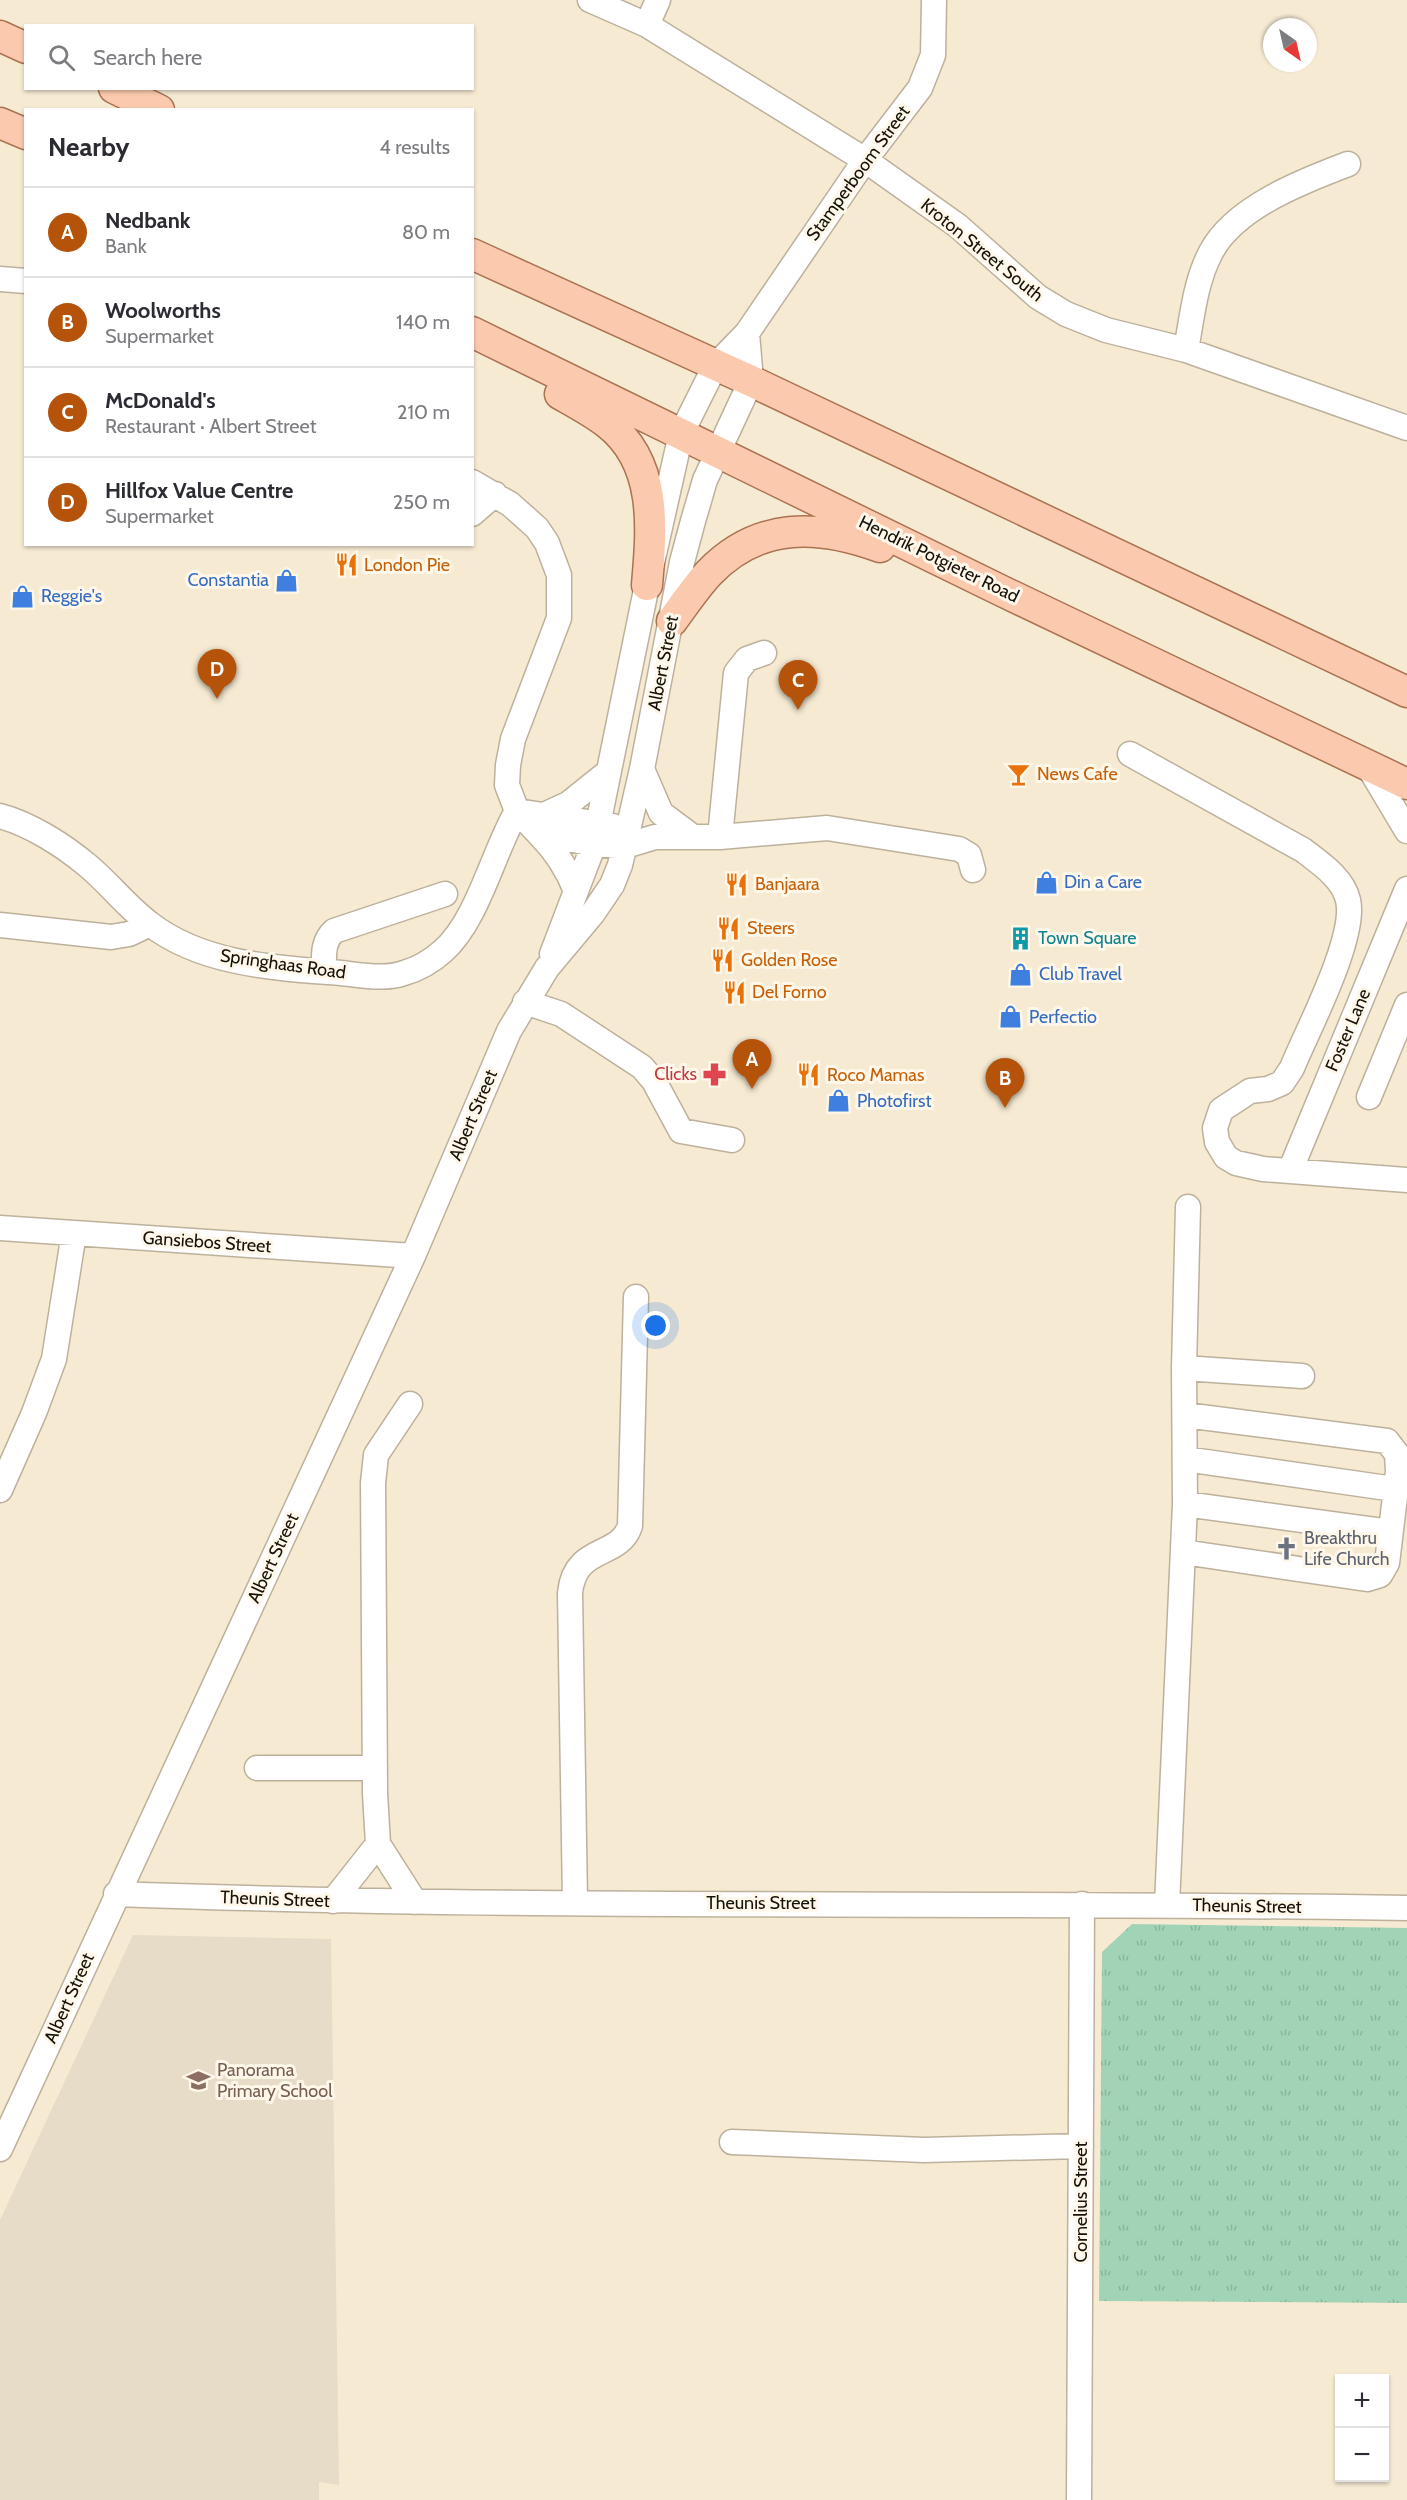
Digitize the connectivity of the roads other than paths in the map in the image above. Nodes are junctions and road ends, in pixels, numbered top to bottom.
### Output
1 (590, 0) edge
2 (658, 0) edge
3 (934, 0) edge
4 (647, 25) junction
5 (0, 36) edge
6 (24, 47) edge
7 (118, 90) edge
8 (155, 108) edge
9 (0, 123) edge
10 (24, 133) edge
11 (865, 159) junction
12 (1348, 164) dead end
13 (474, 255) edge
14 (0, 279) edge
15 (24, 281) edge
16 (474, 333) edge
17 (747, 333) junction
18 (474, 341) edge
19 (1186, 350) junction
20 (715, 366) junction
21 (751, 381) junction
22 (1407, 429) edge
23 (681, 434) junction
24 (718, 451) junction
25 (474, 483) edge
26 (495, 494) junction
27 (474, 512) edge
28 (646, 585) junction
29 (1004, 592) junction
30 (672, 621) junction
31 (764, 653) dead end
32 (1407, 692) edge
33 (1130, 754) dead end
34 (1367, 764) junction
35 (642, 769) junction
36 (608, 772) junction
37 (1407, 784) edge
38 (517, 811) junction
39 (0, 816) edge
40 (541, 824) junction
41 (1407, 831) edge
42 (597, 834) junction
43 (626, 837) junction
44 (693, 837) junction
45 (720, 837) junction
46 (973, 870) dead end
47 (1407, 889) edge
48 (576, 891) junction
49 (445, 894) dead end
50 (150, 924) junction
51 (0, 925) edge
52 (547, 968) junction
53 (324, 971) junction
54 (525, 1002) junction
55 (1407, 1005) edge
56 (1369, 1096) dead end
57 (732, 1140) dead end
58 (1290, 1171) junction
59 (1407, 1180) edge
60 (1188, 1207) dead end
61 (0, 1228) edge
62 (74, 1233) junction
63 (414, 1256) junction
64 (636, 1297) dead end
65 (1184, 1368) junction
66 (1302, 1376) dead end
67 (410, 1404) dead end
68 (1185, 1415) junction
69 (1185, 1459) junction
70 (1394, 1489) junction
71 (0, 1490) edge
72 (1185, 1504) junction
73 (1390, 1532) junction
74 (1184, 1552) junction
75 (257, 1768) dead end
76 (375, 1768) junction
77 (378, 1844) junction
78 (116, 1894) junction
79 (333, 1901) junction
80 (415, 1902) junction
81 (575, 1902) junction
82 (1082, 1904) junction
83 (1167, 1905) junction
84 (1407, 1908) edge
85 (732, 2142) dead end
86 (1081, 2146) junction
87 (0, 2149) edge
88 (1079, 2500) edge

1 - 4 street, Kroton Street South
2 - 4 street
3 - 11 street, Stamperboom Street
4 - 11 street, Kroton Street South
5 - 6 main road
7 - 8 main road
9 - 10 main road
11 - 17 street, Stamperboom Street
11 - 19 street, Kroton Street South
12 - 19 street
13 - 20 main road
14 - 15 street
16 - 23 main road, Hendrik Potgieter Road
17 - 20 street, Stamperboom Street
17 - 21 street
18 - 28 main road
19 - 22 street, Kroton Street South
20 - 21 main road
20 - 23 street, Albert Street
21 - 24 street, Albert Street
21 - 32 main road
23 - 24 main road, Hendrik Potgieter Road
23 - 28 street, Albert Street
24 - 29 main road, Hendrik Potgieter Road
24 - 30 street, Albert Street
25 - 26 street
26 - 27 street
26 - 38 street
28 - 36 street, Albert Street
29 - 30 main road
29 - 34 main road, Hendrik Potgieter Road
30 - 35 street, Albert Street
31 - 45 street
33 - 58 street
34 - 37 main road, Hendrik Potgieter Road
34 - 41 street
35 - 43 street, Albert Street
35 - 44 street
36 - 40 street
36 - 42 street, Albert Street
38 - 40 street
38 - 53 street, Springhaas Road
39 - 50 street, Springhaas Road
40 - 42 street
40 - 48 street
42 - 43 street
42 - 48 street, Albert Street
43 - 44 street
43 - 52 street, Albert Street
44 - 45 street
45 - 46 street
47 - 58 street, Foster Lane
48 - 52 street, Albert Street
49 - 53 street
50 - 51 street
50 - 53 street, Springhaas Road
52 - 54 street, Albert Street
54 - 57 street
54 - 63 street, Albert Street
55 - 56 street
58 - 59 street
60 - 65 street
61 - 62 street, Gansiebos Street
62 - 63 street, Gansiebos Street
62 - 71 street
63 - 78 street, Albert Street
64 - 81 street
65 - 66 street
65 - 68 street
67 - 76 street
68 - 69 street
68 - 70 street
69 - 70 street
69 - 72 street
70 - 73 street
72 - 73 street
72 - 74 street
73 - 74 street
74 - 83 street
75 - 76 street
76 - 77 street
77 - 79 street
77 - 80 street
78 - 79 street, Theunis Street
78 - 87 street, Albert Street
79 - 80 street, Theunis Street
80 - 81 street, Theunis Street
81 - 82 street, Theunis Street
82 - 83 street, Theunis Street
82 - 86 street, Cornelius Street
83 - 84 street, Theunis Street
85 - 86 street
86 - 88 street, Cornelius Street

